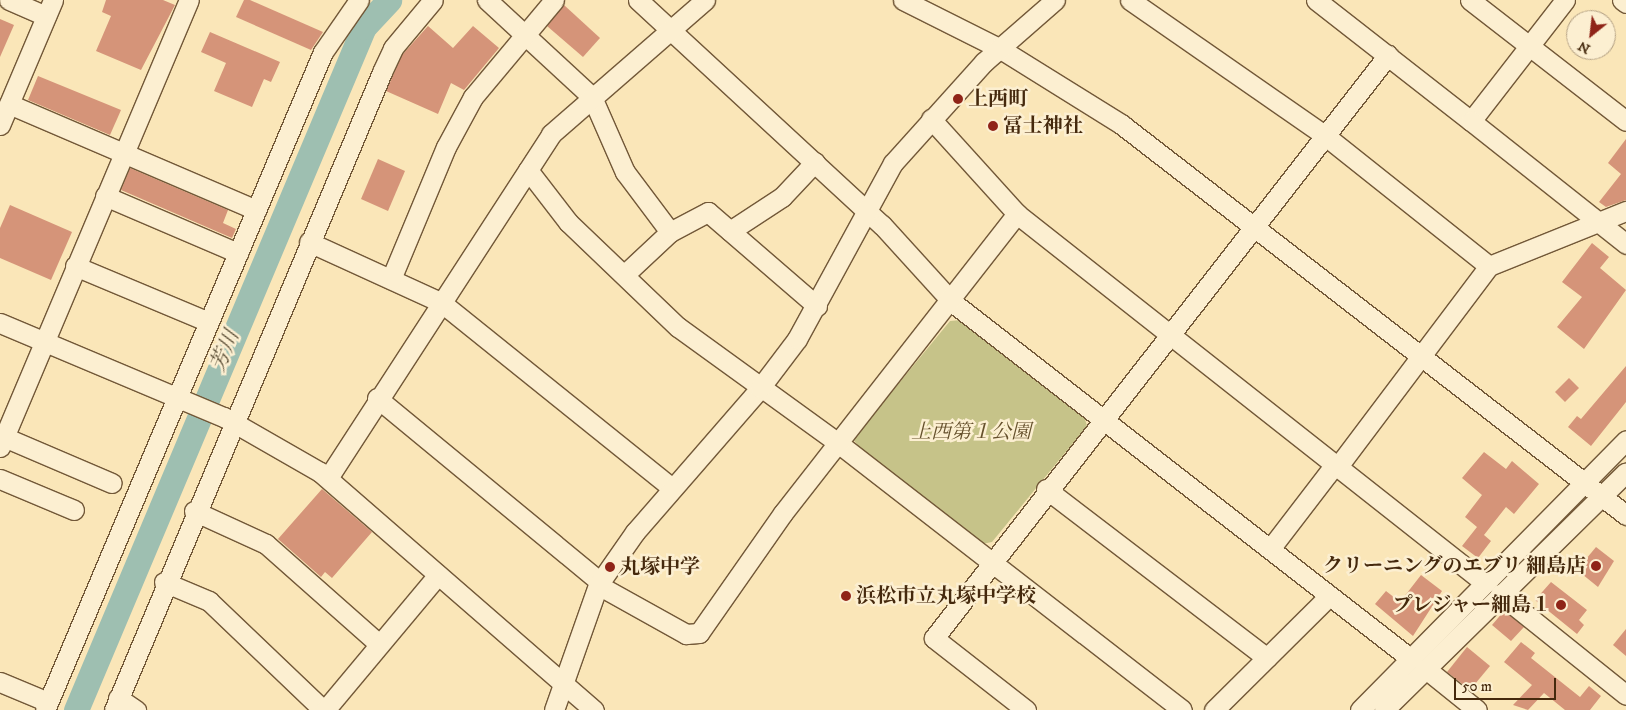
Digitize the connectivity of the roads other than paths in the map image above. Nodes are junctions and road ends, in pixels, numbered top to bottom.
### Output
1 (9, 0) edge
2 (189, 0) edge
3 (359, 0) edge
4 (433, 0) edge
5 (487, 0) edge
6 (554, 0) edge
7 (638, 0) edge
8 (705, 0) edge
9 (904, 0) edge
10 (1055, 0) edge
11 (1130, 0) edge
12 (1316, 0) edge
13 (1470, 0) edge
14 (1565, 0) edge
15 (1622, 0) edge
16 (1626, 4) edge
17 (1493, 7) edge
18 (50, 8) edge
19 (672, 31) junction
20 (526, 34) junction
21 (1528, 45) junction
22 (998, 48) junction
23 (1388, 55) junction
24 (7, 95) edge
25 (592, 98) junction
26 (931, 119) junction
27 (1471, 121) junction
28 (1626, 121) edge
29 (0, 125) edge
30 (1323, 134) junction
31 (124, 153) junction
32 (815, 162) junction
33 (528, 170) junction
34 (105, 196) junction
35 (256, 210) junction
36 (865, 210) junction
37 (1626, 211) edge
38 (1017, 214) junction
39 (1600, 221) junction
40 (1255, 226) junction
41 (730, 231) junction
42 (670, 232) junction
43 (309, 242) junction
44 (1626, 244) edge
45 (238, 253) junction
46 (76, 266) junction
47 (1489, 266) junction
48 (624, 276) junction
49 (390, 279) junction
50 (952, 302) junction
51 (442, 303) junction
52 (817, 306) junction
53 (0, 322) edge
54 (209, 322) junction
55 (1170, 334) junction
56 (43, 341) junction
57 (1424, 357) junction
58 (760, 388) junction
59 (377, 398) junction
60 (180, 399) junction
61 (228, 419) junction
62 (1103, 419) junction
63 (1626, 440) edge
64 (2, 442) edge
65 (838, 443) junction
66 (1338, 464) junction
67 (1626, 472) edge
68 (328, 478) junction
69 (0, 479) edge
70 (112, 484) dead end
71 (1586, 484) junction
72 (672, 488) junction
73 (1046, 489) junction
74 (1602, 496) junction
75 (74, 510) dead end
76 (194, 511) junction
77 (1626, 514) edge
78 (1270, 549) junction
79 (990, 563) junction
80 (438, 575) junction
81 (164, 582) junction
82 (599, 583) junction
83 (1492, 589) junction
84 (1329, 596) junction
85 (379, 644) junction
86 (1267, 658) junction
87 (1418, 664) junction
88 (0, 682) edge
89 (562, 685) junction
90 (1626, 694) edge
91 (116, 704) edge
92 (47, 706) edge
93 (317, 708) edge
94 (136, 710) edge
95 (554, 710) edge
96 (594, 710) edge
97 (1026, 710) edge
98 (1182, 710) edge
99 (1214, 710) edge
100 (1360, 710) edge
101 (1384, 710) edge
102 (1477, 710) edge

1 - 18 street
2 - 31 street
3 - 35 street
4 - 43 street
5 - 20 street
6 - 20 street
7 - 19 street
8 - 19 street
9 - 22 street
10 - 22 street
11 - 30 street
12 - 23 street
13 - 17 street
14 - 21 street
15 - 16 street
17 - 21 street
18 - 24 street
19 - 25 street
19 - 32 street
20 - 25 street
20 - 49 street
21 - 27 street
21 - 28 street
22 - 26 street
22 - 40 street
23 - 27 street
23 - 30 street
24 - 29 street
24 - 31 street
25 - 33 street
25 - 42 street
26 - 36 street
26 - 38 street
27 - 39 street
30 - 40 street
30 - 47 street
31 - 34 street
31 - 35 street
32 - 36 street
32 - 41 street
33 - 48 street
33 - 51 street
34 - 45 street
34 - 46 street
35 - 45 street
36 - 50 street
36 - 52 street
37 - 39 street
38 - 50 street
38 - 55 street
39 - 44 street
39 - 47 street
40 - 55 street
40 - 57 street
41 - 42 street
41 - 52 street
42 - 48 street
43 - 49 street
43 - 61 street
45 - 54 street
46 - 54 street
46 - 56 street
47 - 57 street
48 - 58 street
49 - 51 street
50 - 62 street
50 - 65 street
51 - 59 street
51 - 72 street
52 - 58 street
53 - 56 street
54 - 60 street
55 - 62 street
55 - 66 street
56 - 60 street
56 - 64 street
57 - 66 street
57 - 71 street
58 - 65 street
58 - 72 street
59 - 68 street
59 - 82 street
60 - 61 street
60 - 92 street
61 - 68 street
61 - 76 street
62 - 73 street
62 - 78 street
63 - 71 street
64 - 70 street
65 - 79 street
65 - 82 street
66 - 78 street
66 - 83 street
67 - 74 street
68 - 80 street
69 - 75 street
71 - 74 street
71 - 83 street
72 - 82 street
73 - 79 street
73 - 86 street
74 - 77 street
74 - 83 street
76 - 81 street
76 - 85 street
78 - 84 street
79 - 97 street
79 - 98 street
80 - 85 street
80 - 89 street
81 - 91 street
81 - 93 street
82 - 89 street
83 - 87 street
83 - 90 street
84 - 86 street
84 - 87 street
85 - 93 street
86 - 99 street
87 - 100 street
87 - 101 street
87 - 102 street
88 - 92 street
89 - 95 street
89 - 96 street
91 - 94 street

